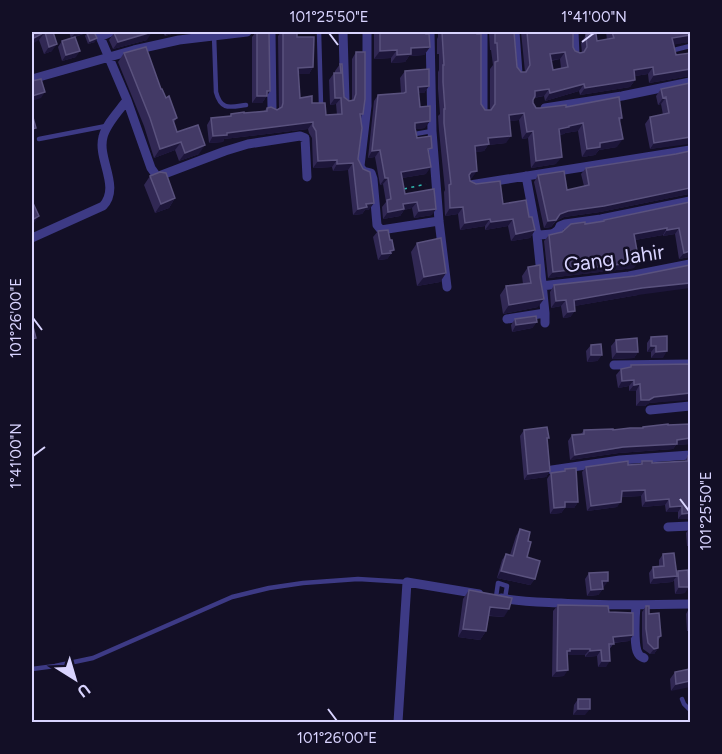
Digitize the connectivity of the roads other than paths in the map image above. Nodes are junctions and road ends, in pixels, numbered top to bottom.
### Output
1 (111, 32) edge
2 (247, 32) edge
3 (271, 32) edge
4 (319, 32) edge
5 (343, 32) edge
6 (367, 32) edge
7 (430, 32) edge
8 (483, 32) edge
9 (515, 32) edge
10 (574, 32) edge
11 (99, 34) edge
12 (214, 35) junction
13 (690, 46) edge
14 (674, 50) edge
15 (575, 54) edge
16 (107, 57) junction
17 (518, 73) edge
18 (32, 79) edge
19 (690, 82) edge
20 (127, 100) junction
21 (345, 101) edge
22 (246, 105) dead end
23 (321, 105) edge
24 (534, 109) edge
25 (273, 110) edge
26 (483, 111) edge
27 (108, 125) junction
28 (432, 131) junction
29 (415, 134) edge
30 (39, 139) dead end
31 (690, 150) edge
32 (526, 176) junction
33 (307, 177) dead end
34 (470, 185) edge
35 (690, 201) edge
36 (439, 221) junction
37 (537, 236) junction
38 (32, 238) edge
39 (690, 264) edge
40 (542, 286) junction
41 (447, 287) dead end
42 (507, 319) dead end
43 (614, 364) dead end
44 (690, 364) edge
45 (690, 406) edge
46 (650, 410) dead end
47 (690, 455) edge
48 (552, 470) edge
49 (690, 526) edge
50 (668, 527) dead end
51 (407, 582) junction
52 (690, 604) edge
53 (636, 606) junction
54 (644, 658) dead end
55 (32, 669) edge
56 (682, 699) dead end
57 (690, 710) edge
58 (398, 723) edge

1 - 11 street
2 - 12 street
3 - 25 street
4 - 23 lane
5 - 21 street
6 - 36 street
7 - 28 street
8 - 26 street
9 - 17 street
10 - 15 street
11 - 16 street
12 - 16 street
12 - 22 lane
13 - 14 lane
16 - 18 street
16 - 20 street
19 - 24 street
20 - 27 street
20 - 33 street
27 - 30 lane
27 - 38 street
28 - 29 lane
28 - 36 street
31 - 32 street
32 - 34 street
32 - 37 street
35 - 37 street
36 - 41 street
37 - 40 street
39 - 40 street, Gang Jahir
40 - 42 street
43 - 44 street
45 - 46 street
47 - 48 street
49 - 50 street
51 - 53 street
51 - 55 lane
51 - 58 street
52 - 53 street
53 - 54 street
56 - 57 lane

